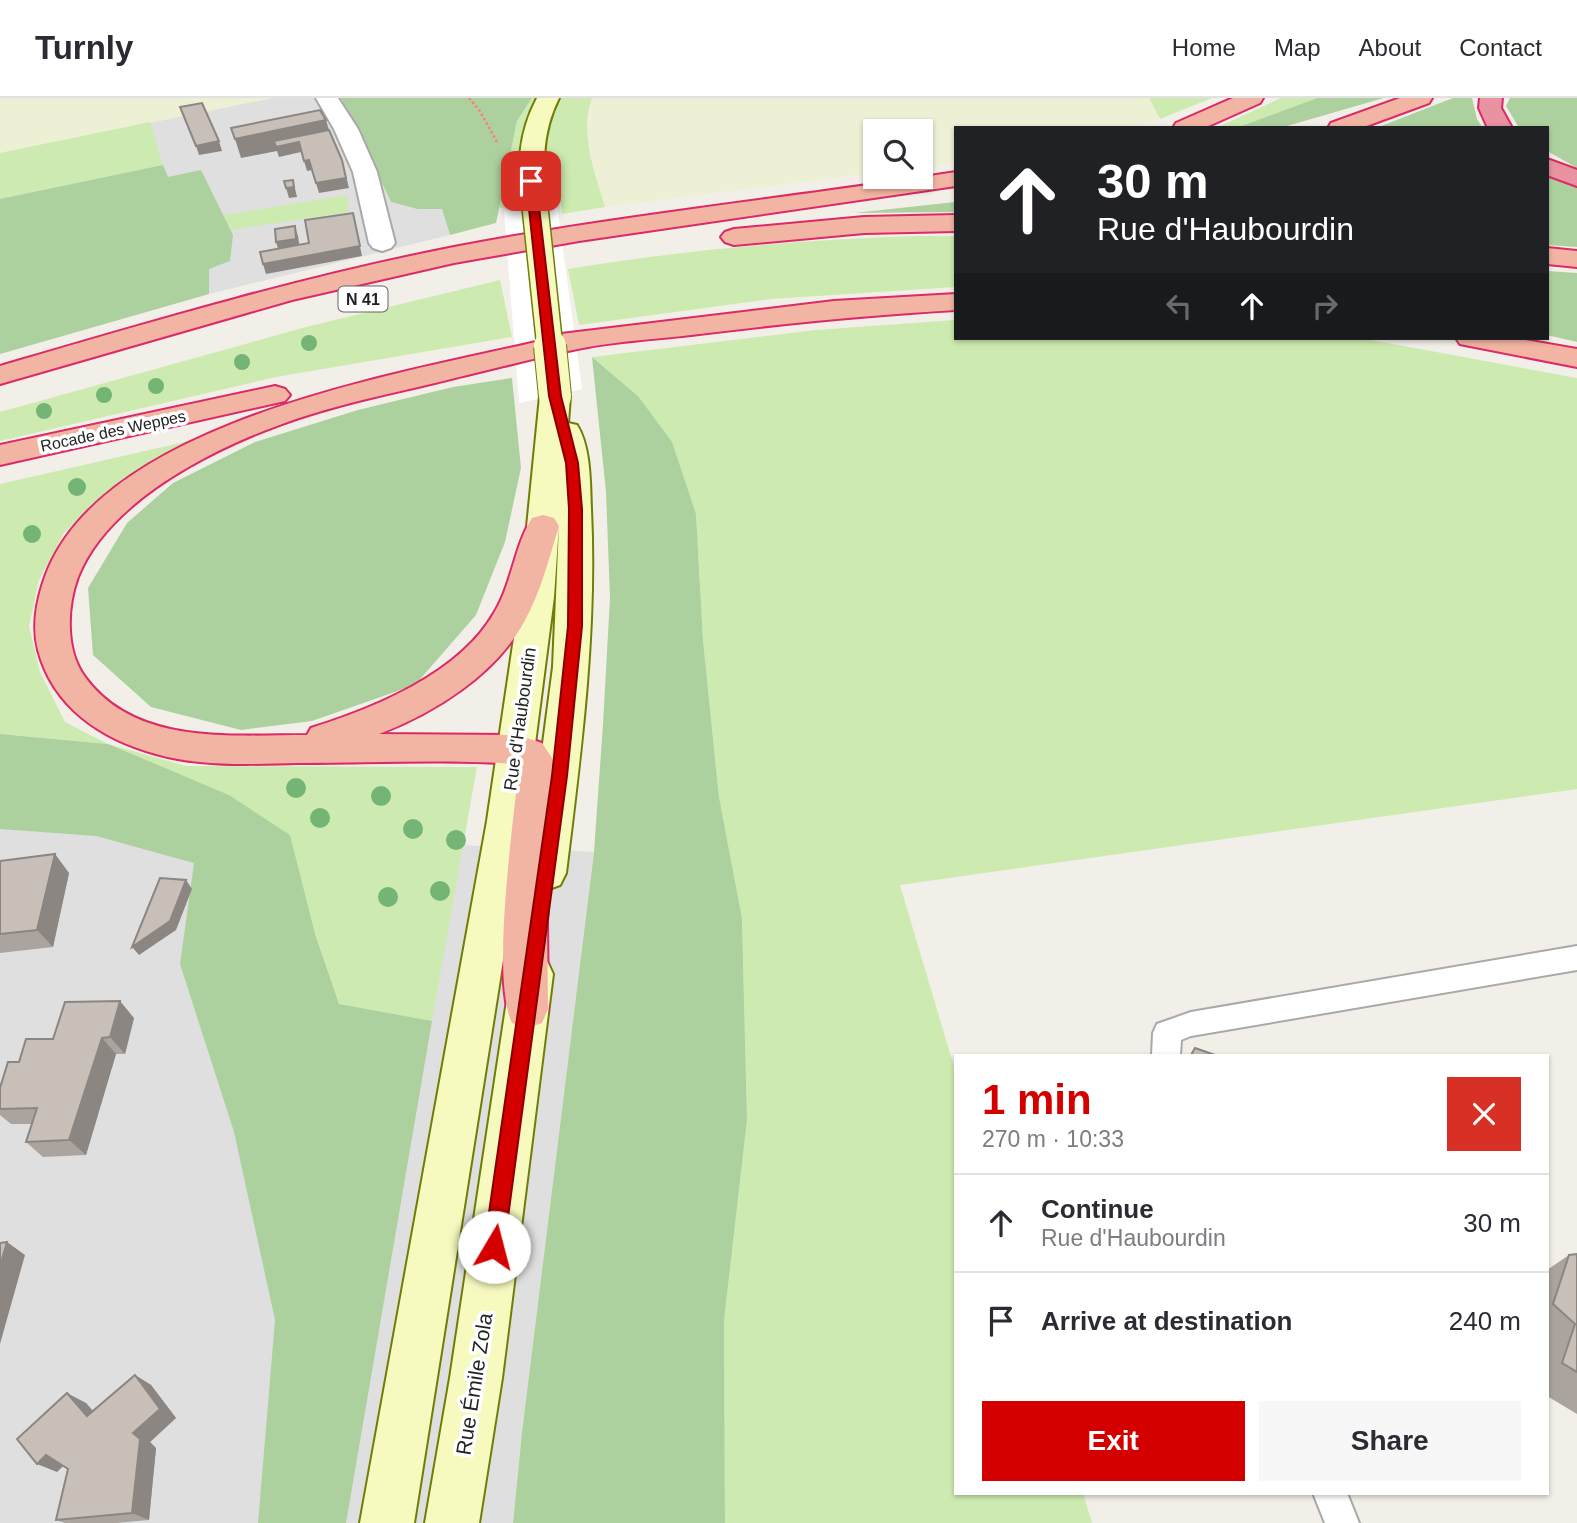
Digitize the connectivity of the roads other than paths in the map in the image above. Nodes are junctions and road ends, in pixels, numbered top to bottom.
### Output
1 (327, 98) edge
2 (548, 98) edge
3 (1252, 98) edge
4 (1420, 98) edge
5 (1491, 98) edge
6 (1189, 126) edge
7 (1344, 126) edge
8 (1499, 126) edge
9 (1549, 167) edge
10 (954, 179) edge
11 (1577, 179) edge
12 (954, 193) edge
13 (746, 210) junction
14 (954, 223) edge
15 (383, 243) dead end
16 (1549, 256) edge
17 (1577, 258) edge
18 (954, 302) edge
19 (587, 339) junction
20 (1481, 340) edge
21 (1577, 358) edge
22 (0, 375) edge
23 (0, 393) edge
24 (555, 396) junction
25 (0, 455) edge
26 (543, 526) junction
27 (516, 749) junction
28 (246, 750) junction
29 (1577, 958) edge
30 (525, 1023) junction
31 (1166, 1054) edge
32 (1331, 1495) edge
33 (387, 1523) edge
34 (452, 1523) edge
35 (1342, 1523) edge

1 - 15 street
2 - 24 main road, Rue d'Haubourdin, bridge
3 - 6 highway
4 - 7 highway
5 - 8 highway
9 - 11 highway
10 - 13 highway
12 - 13 highway
13 - 22 highway
14 - 23 highway, N 41
16 - 17 highway
18 - 19 highway
19 - 25 highway, Rocade des Weppes
19 - 28 highway
20 - 21 highway
24 - 26 main road, Rue d'Haubourdin
24 - 30 main road, Rue d'Haubourdin
26 - 27 main road, Rue d'Haubourdin
26 - 28 highway
27 - 28 highway
27 - 30 highway
27 - 33 main road, Rue d'Haubourdin
29 - 31 lane
30 - 34 main road, Rue Émile Zola
32 - 35 lane

